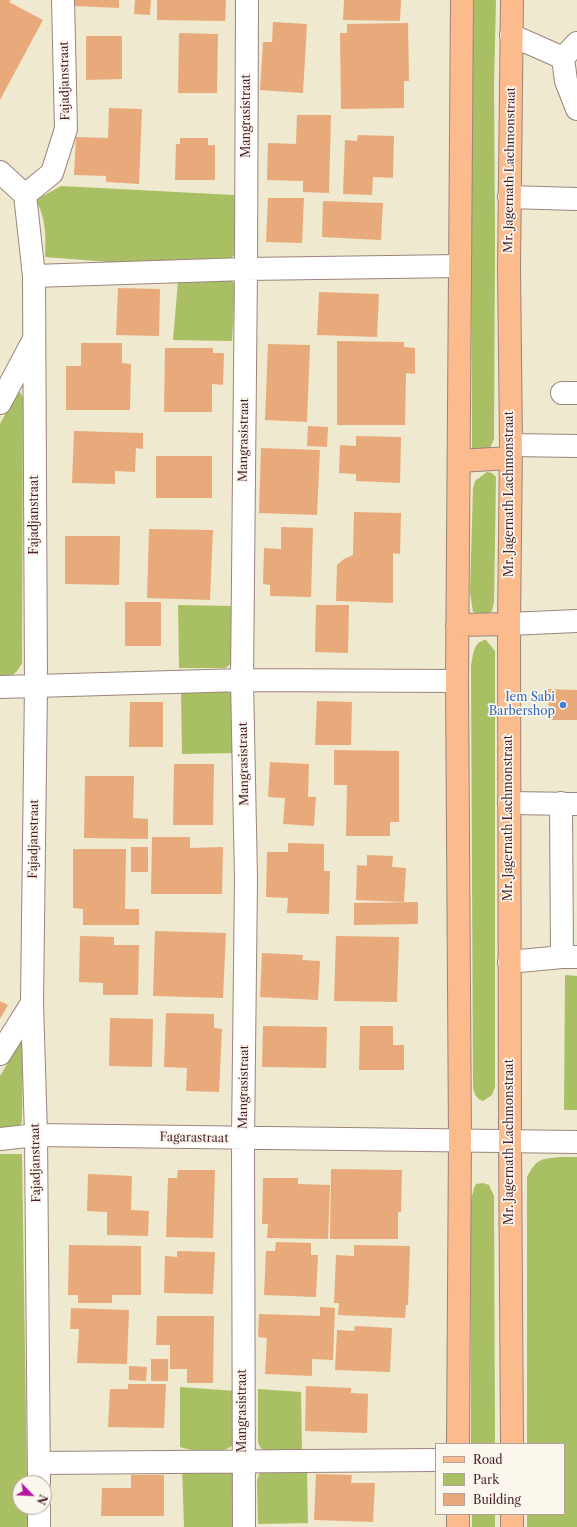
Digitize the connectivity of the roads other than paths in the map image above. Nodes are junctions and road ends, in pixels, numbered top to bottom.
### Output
1 (63, 0) edge
2 (247, 0) edge
3 (462, 0) edge
4 (512, 0) edge
5 (511, 35) junction
6 (570, 50) edge
7 (577, 109) edge
8 (0, 172) edge
9 (25, 195) junction
10 (509, 197) junction
11 (577, 199) edge
12 (460, 266) junction
13 (246, 269) junction
14 (34, 276) junction
15 (34, 338) junction
16 (0, 402) edge
17 (577, 446) edge
18 (510, 452) junction
19 (459, 461) junction
20 (577, 621) edge
21 (509, 624) junction
22 (457, 625) junction
23 (242, 680) junction
24 (457, 681) junction
25 (36, 685) junction
26 (0, 687) edge
27 (509, 803) junction
28 (569, 804) edge
29 (570, 957) edge
30 (510, 962) junction
31 (32, 1003) junction
32 (0, 1054) edge
33 (36, 1136) junction
34 (243, 1139) junction
35 (0, 1140) edge
36 (460, 1140) junction
37 (510, 1140) junction
38 (577, 1142) edge
39 (458, 1443) edge
40 (512, 1443) edge
41 (243, 1460) junction
42 (435, 1460) edge
43 (39, 1473) edge
44 (39, 1515) edge
45 (458, 1515) edge
46 (512, 1515) edge
47 (39, 1527) edge
48 (244, 1527) edge
49 (458, 1527) edge
50 (512, 1527) edge

1 - 9 street, Fajadjanstraat
2 - 13 street, Mangrasistraat
3 - 12 main road
4 - 5 main road, Mr. Jagernath Lachmonstraat
5 - 6 street
5 - 10 main road, Mr. Jagernath Lachmonstraat
6 - 7 street
8 - 9 street
9 - 14 street, Fajadjanstraat
10 - 11 street
10 - 18 main road, Mr. Jagernath Lachmonstraat
12 - 13 street
12 - 19 main road
13 - 14 street
13 - 23 street, Mangrasistraat
14 - 15 street, Fajadjanstraat
15 - 16 street
15 - 25 street, Fajadjanstraat
17 - 18 street
18 - 19 main road
18 - 21 main road, Mr. Jagernath Lachmonstraat
19 - 22 main road
20 - 21 street
21 - 22 main road
21 - 27 main road, Mr. Jagernath Lachmonstraat
22 - 24 main road
23 - 24 street
23 - 25 street
23 - 34 street, Mangrasistraat
24 - 36 main road
25 - 26 street
25 - 31 street, Fajadjanstraat
27 - 28 street
27 - 30 main road, Mr. Jagernath Lachmonstraat
28 - 29 street
29 - 30 street
30 - 37 main road, Mr. Jagernath Lachmonstraat
31 - 32 street
31 - 33 street, Fajadjanstraat
33 - 34 street, Fagarastraat
33 - 35 street, Fagarastraat
33 - 43 street, Fajadjanstraat
34 - 36 street, Fagarastraat
34 - 41 street, Mangrasistraat
36 - 37 street, Fagarastraat
36 - 39 main road
37 - 38 street, Fagarastraat
37 - 40 main road, Mr. Jagernath Lachmonstraat
41 - 42 street
41 - 43 street
41 - 48 street, Mangrasistraat
44 - 47 street
45 - 49 main road
46 - 50 main road

